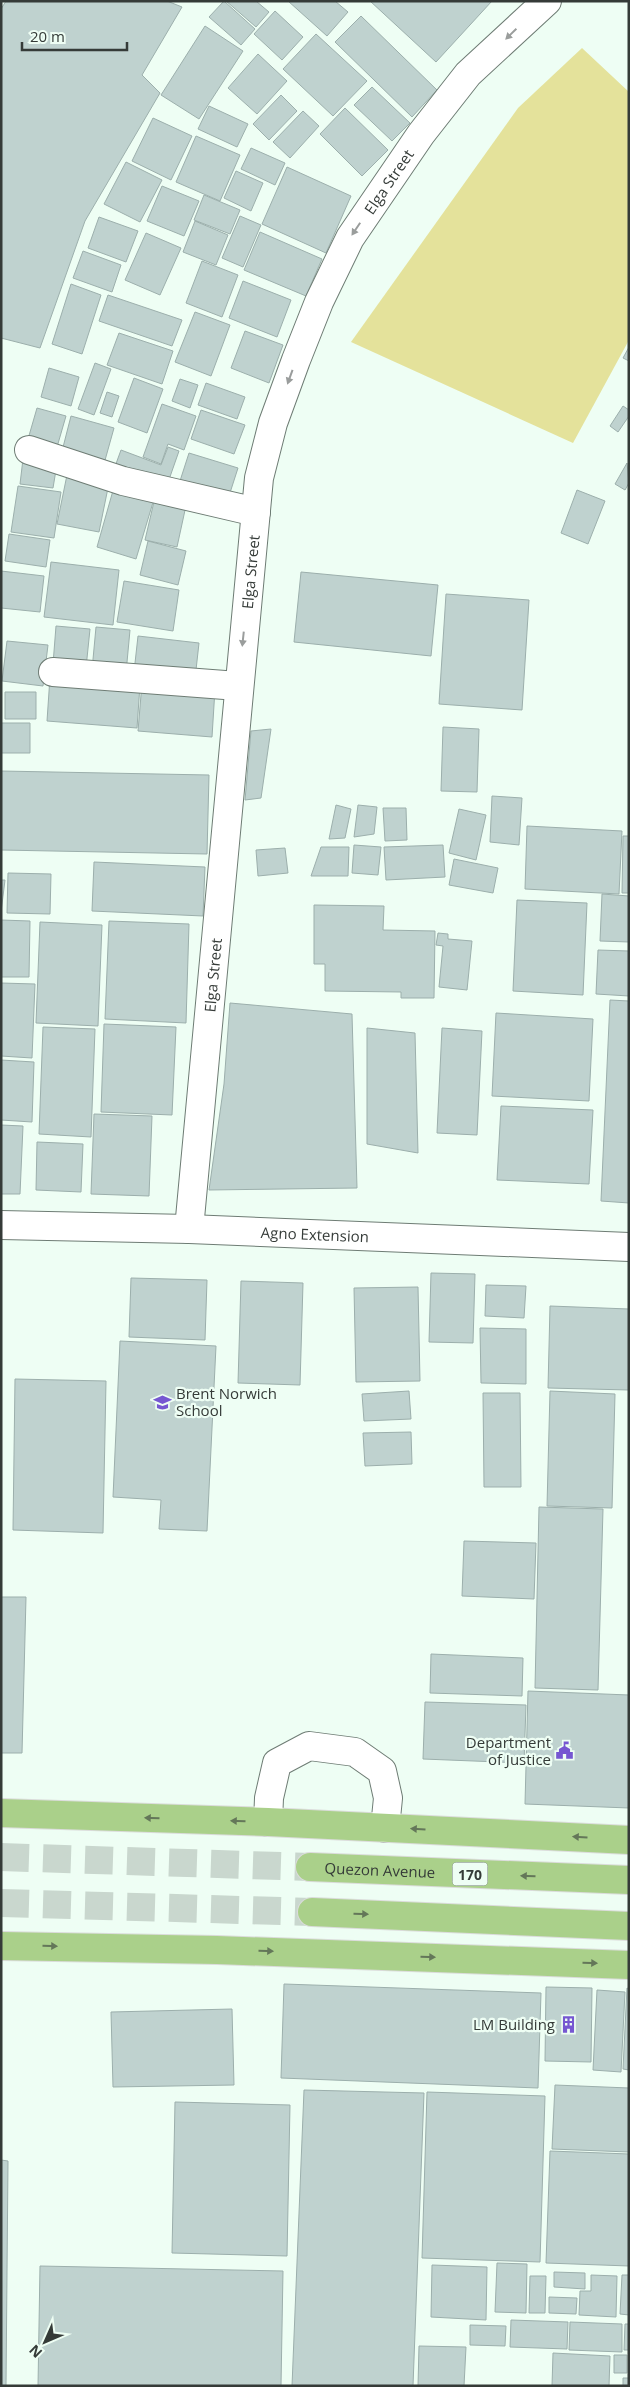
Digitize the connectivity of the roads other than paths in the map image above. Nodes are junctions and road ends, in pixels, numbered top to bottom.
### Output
1 (547, 1) edge
2 (29, 450) dead end
3 (256, 512) junction
4 (53, 672) dead end
5 (238, 686) junction
6 (1, 1225) edge
7 (189, 1229) junction
8 (629, 1247) edge
9 (1, 1813) edge
10 (268, 1822) junction
11 (385, 1828) junction
12 (629, 1840) edge
13 (310, 1868) tunnel mouth
14 (629, 1880) edge
15 (312, 1912) tunnel mouth
16 (629, 1926) edge
17 (1, 1946) edge
18 (629, 1965) edge

1 -> 3 street, Elga Street
2 - 3 street
3 -> 5 street, Elga Street
4 - 5 street
5 - 7 street, Elga Street
6 - 7 street, Agno Extension
7 - 8 street, Agno Extension
10 -> 9 main road
10 - 11 main road
10 - 11 street
12 -> 11 main road
14 -> 13 main road, Quezon Avenue / 170
15 -> 16 main road
17 -> 18 main road

